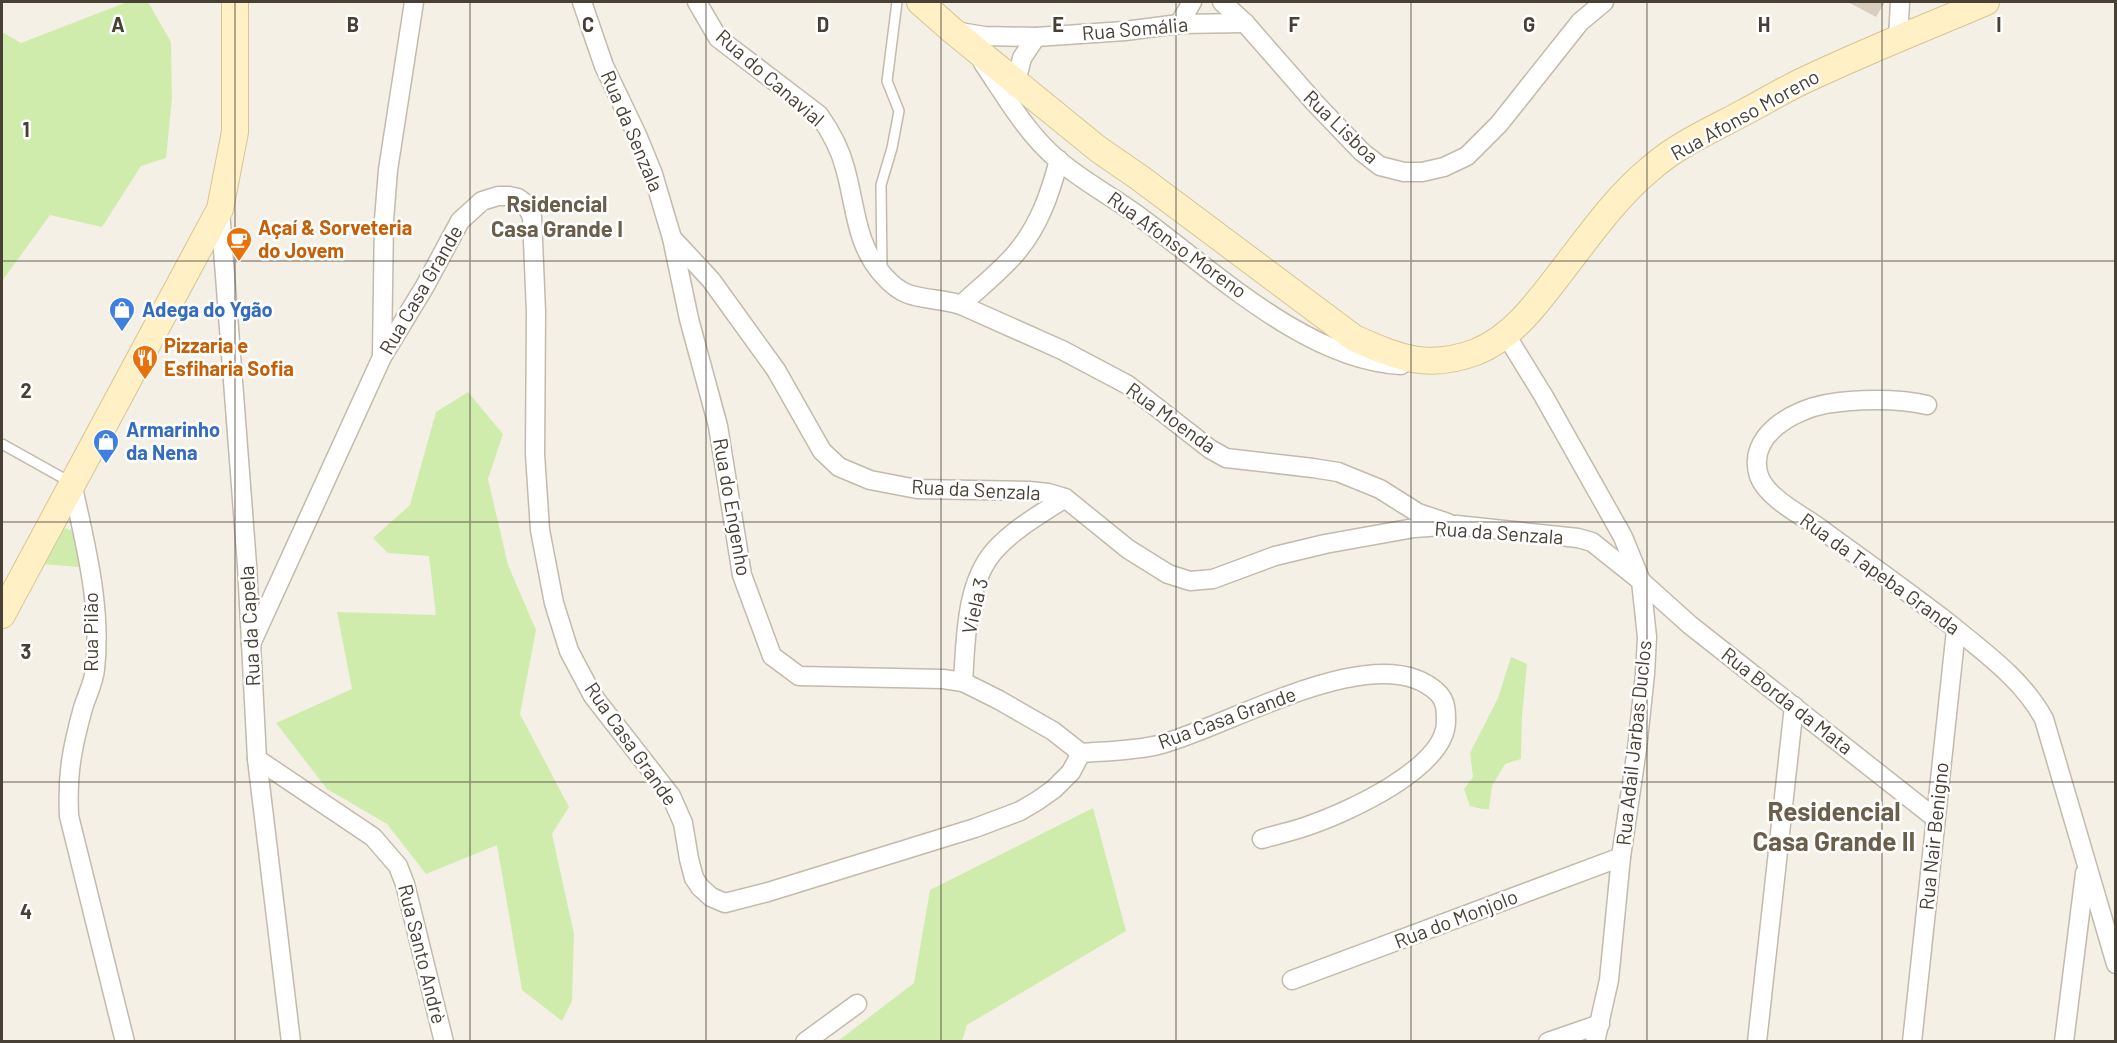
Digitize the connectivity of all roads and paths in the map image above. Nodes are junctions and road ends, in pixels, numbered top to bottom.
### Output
1 (235, 2) edge
2 (414, 2) edge
3 (582, 2) edge
4 (697, 2) edge
5 (897, 2) edge
6 (920, 2) edge
7 (1192, 2) edge
8 (1222, 2) edge
9 (1604, 2) edge
10 (1900, 2) edge
11 (1986, 2) edge
12 (1179, 24) junction
13 (1245, 24) junction
14 (952, 31) junction
15 (1036, 37) junction
16 (1898, 38) junction
17 (973, 47) junction
18 (1016, 82) junction
19 (1059, 160) junction
20 (220, 209) junction
21 (672, 238) junction
22 (882, 274) junction
23 (962, 305) junction
24 (1506, 334) junction
25 (382, 357) junction
26 (1430, 362) junction
27 (1927, 405) dead end
28 (2, 444) edge
29 (72, 483) junction
30 (1065, 498) junction
31 (1457, 525) junction
32 (1641, 580) junction
33 (2, 615) edge
34 (1956, 630) junction
35 (251, 644) junction
36 (963, 682) junction
37 (1794, 706) junction
38 (1081, 753) junction
39 (257, 759) junction
40 (1935, 818) junction
41 (1262, 839) dead end
42 (1621, 857) junction
43 (2086, 863) junction
44 (2115, 964) edge
45 (1292, 980) dead end
46 (857, 1004) dead end
47 (1597, 1033) edge
48 (125, 1041) edge
49 (291, 1041) edge
50 (444, 1041) edge
51 (805, 1041) edge
52 (1548, 1041) edge
53 (1757, 1041) edge
54 (1912, 1041) edge
55 (2064, 1041) edge

1 - 20 main road
2 - 25 street
3 - 21 street, Rua da Senzala
4 - 22 street, Rua do Canavial
5 - 22 lane
6 - 14 main road, Rua Afonso Moreno
7 - 12 street
8 - 13 street, Rua Lisboa
9 - 13 street, Rua Lisboa
10 - 16 street
11 - 16 main road, Rua Afonso Moreno
12 - 13 street, Rua Somália
12 - 15 street, Rua Somália
14 - 15 street, Rua Somália
14 - 17 main road, Rua Afonso Moreno
15 - 18 street
16 - 24 main road, Rua Afonso Moreno
17 - 18 main road, Rua Afonso Moreno
17 - 19 street, Rua Afonso Moreno
18 - 26 main road, Rua Afonso Moreno
19 - 23 street
19 - 26 street, Rua Afonso Moreno
20 - 29 main road
20 - 35 street, Rua da Capela
21 - 30 street, Rua da Senzala
21 - 36 street, Rua do Engenho
22 - 23 street, Rua do Canavial
23 - 31 street, Rua Moenda
24 - 26 main road, Rua Afonso Moreno
24 - 32 street, Rua Adail Jarbas Duclos
25 - 35 street, Rua Casa Grande
25 - 38 street, Rua Casa Grande
27 - 34 street, Rua da Tapeba Granda
28 - 29 lane
29 - 33 main road
29 - 48 street, Rua Pilão
30 - 31 street, Rua da Senzala
30 - 36 street, Viela 3
31 - 32 street, Rua da Senzala
32 - 37 street, Rua Borda da Mata
32 - 42 street, Rua Adail Jarbas Duclos
34 - 40 street, Rua Nair Benigno
34 - 43 street, Rua da Tapeba Granda
35 - 39 street, Rua da Capela
36 - 38 street, Rua do Engenho
37 - 40 street, Rua Borda da Mata
37 - 53 street
38 - 41 street, Rua Casa Grande
39 - 49 street, Rua da Capela
39 - 50 street, Rua Santo Andrè
40 - 54 street, Rua Nair Benigno
42 - 45 street, Rua do Monjolo
42 - 47 street, Rua Adail Jarbas Duclos
43 - 44 street, Rua da Tapeba Granda
43 - 55 street
46 - 51 street
47 - 52 street

